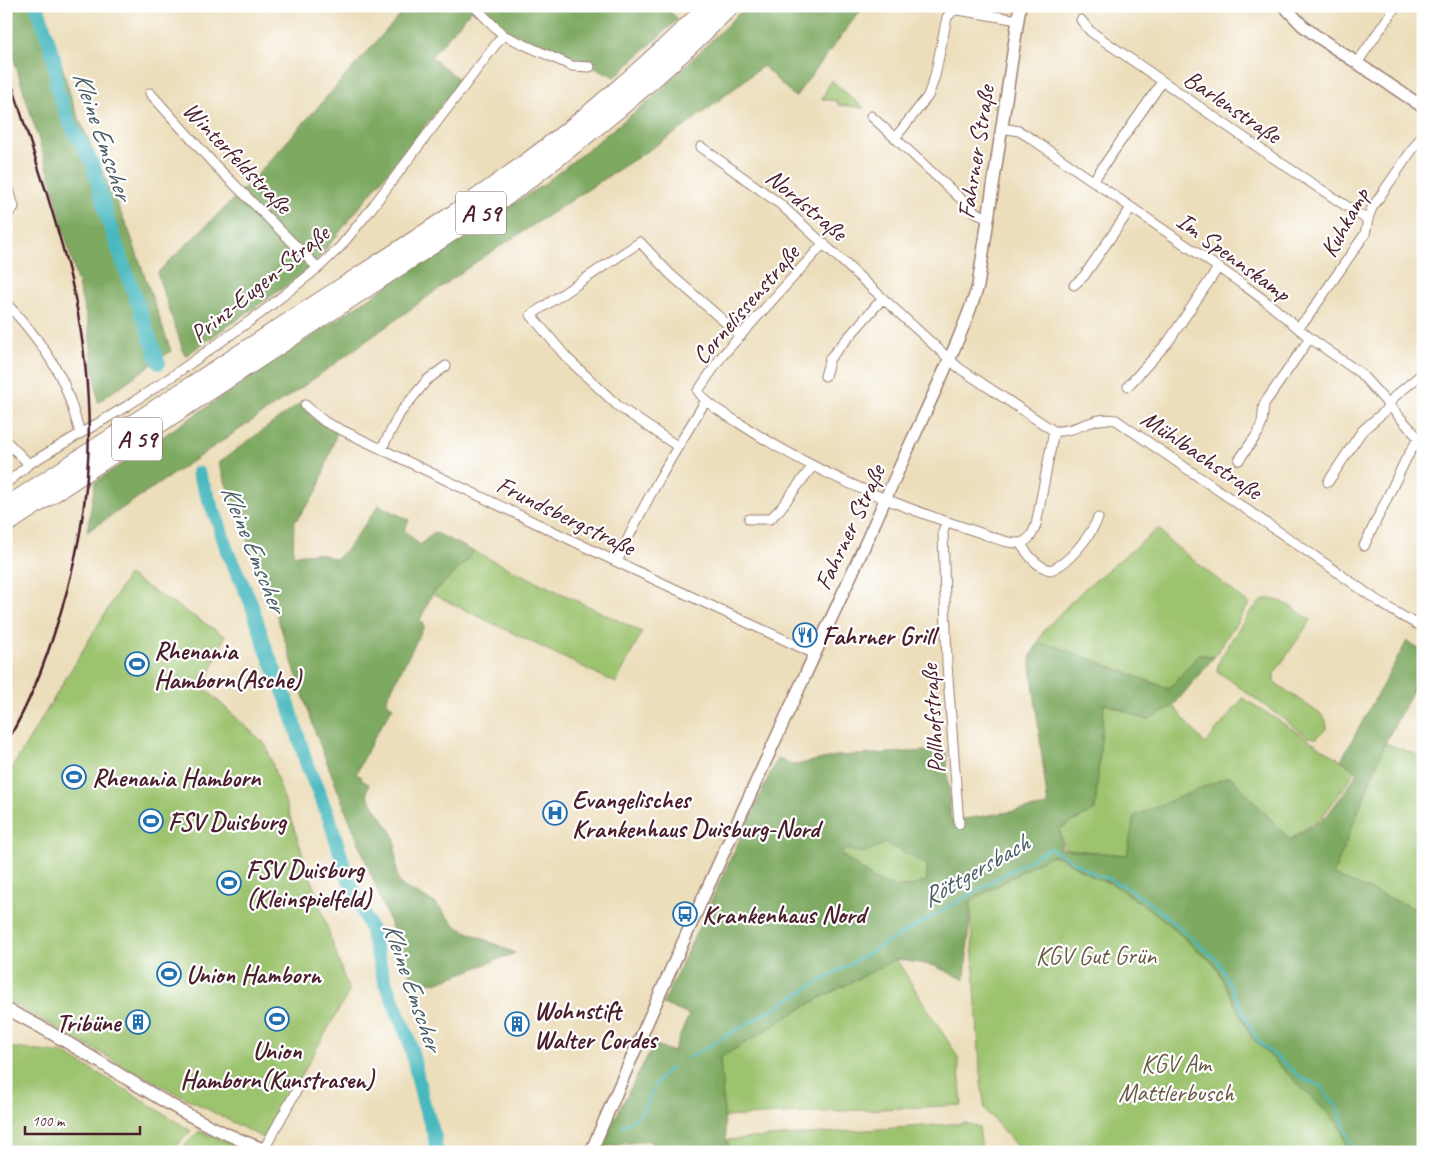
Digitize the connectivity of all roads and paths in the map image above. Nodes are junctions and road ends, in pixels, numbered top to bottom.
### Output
1 (474, 6) edge
2 (709, 6) edge
3 (730, 6) edge
4 (1020, 6) edge
5 (1284, 6) edge
6 (1396, 6) edge
7 (1018, 20) junction
8 (1080, 20) dead end
9 (504, 35) junction
10 (1357, 63) junction
11 (590, 67) dead end
12 (1162, 82) junction
13 (150, 93) dead end
14 (1423, 107) edge
15 (871, 116) dead end
16 (1002, 128) junction
17 (1423, 134) edge
18 (894, 138) junction
19 (701, 147) dead end
20 (6, 179) edge
21 (1093, 181) junction
22 (1131, 208) junction
23 (6, 216) edge
24 (988, 218) junction
25 (1366, 219) junction
26 (824, 243) junction
27 (318, 268) junction
28 (1218, 268) junction
29 (1074, 285) dead end
30 (883, 298) junction
31 (6, 303) edge
32 (1298, 327) junction
33 (741, 336) junction
34 (1310, 338) junction
35 (950, 360) junction
36 (446, 366) dead end
37 (1423, 373) edge
38 (825, 376) dead end
39 (1128, 386) dead end
40 (705, 402) junction
41 (305, 405) dead end
42 (1388, 405) junction
43 (1054, 431) junction
44 (80, 433) junction
45 (6, 441) edge
46 (1420, 441) edge
47 (677, 446) junction
48 (382, 448) junction
49 (1239, 460) dead end
50 (29, 464) junction
51 (812, 467) junction
52 (64, 469) junction
53 (6, 482) edge
54 (1328, 482) dead end
55 (64, 487) junction
56 (6, 497) edge
57 (886, 500) junction
58 (6, 507) edge
59 (1098, 518) dead end
60 (749, 519) dead end
61 (946, 522) junction
62 (6, 524) edge
63 (6, 534) edge
64 (1020, 543) junction
65 (1364, 546) dead end
66 (617, 562) junction
67 (1423, 627) edge
68 (815, 654) junction
69 (960, 824) dead end
70 (6, 1009) edge
71 (299, 1086) dead end
72 (268, 1150) edge
73 (591, 1152) edge

1 - 9 street
2 - 52 highway, A 59
3 - 55 highway, A 59
4 - 7 street, Fahrner Straße
5 - 10 street
6 - 10 street
7 - 16 street, Fahrner Straße
7 - 18 street
8 - 12 street, Barlenstraße
9 - 11 street
9 - 27 street, Prinz-Eugen-Straße
10 - 14 street
12 - 21 street
12 - 25 street, Barlenstraße
13 - 27 street, Winterfeldstraße
15 - 18 street
16 - 21 street, Im Spennskamp
16 - 24 street, Fahrner Straße
17 - 25 street, Kuhkamp
18 - 24 street
19 - 26 street, Nordstraße
20 - 23 street
21 - 22 street, Im Spennskamp
22 - 28 street, Im Spennskamp
22 - 29 street
24 - 35 street, Fahrner Straße
25 - 32 street, Kuhkamp
26 - 30 street, Nordstraße
26 - 33 street, Cornelissenstraße
27 - 44 street, Prinz-Eugen-Straße
28 - 32 street, Im Spennskamp
28 - 39 street
30 - 35 street, Nordstraße
30 - 38 street
31 - 44 street
32 - 34 street, Im Spennskamp
33 - 40 street, Cornelissenstraße
33 - 47 street
34 - 42 street, Im Spennskamp
34 - 49 street
35 - 43 street
35 - 57 street, Fahrner Straße
36 - 48 street
37 - 42 street
40 - 47 street, Cornelissenstraße
40 - 51 street
41 - 48 street, Frundsbergstraße
42 - 46 street, Im Spennskamp
42 - 54 street
43 - 64 street
43 - 67 street, Mühlbachstraße
44 - 50 street, Prinz-Eugen-Straße
45 - 50 street
46 - 65 street
47 - 66 street, Cornelissenstraße
48 - 66 street, Frundsbergstraße
50 - 53 street, Prinz-Eugen-Straße
51 - 57 street
51 - 60 street
52 - 56 highway
52 - 58 highway, A 59
55 - 62 highway, A 59
55 - 63 highway
57 - 61 street
57 - 68 street, Fahrner Straße
59 - 64 street
61 - 64 street
61 - 69 street, Pollhofstraße
66 - 68 street, Frundsbergstraße
68 - 73 street, Fahrner Straße
70 - 72 street
71 - 72 street

